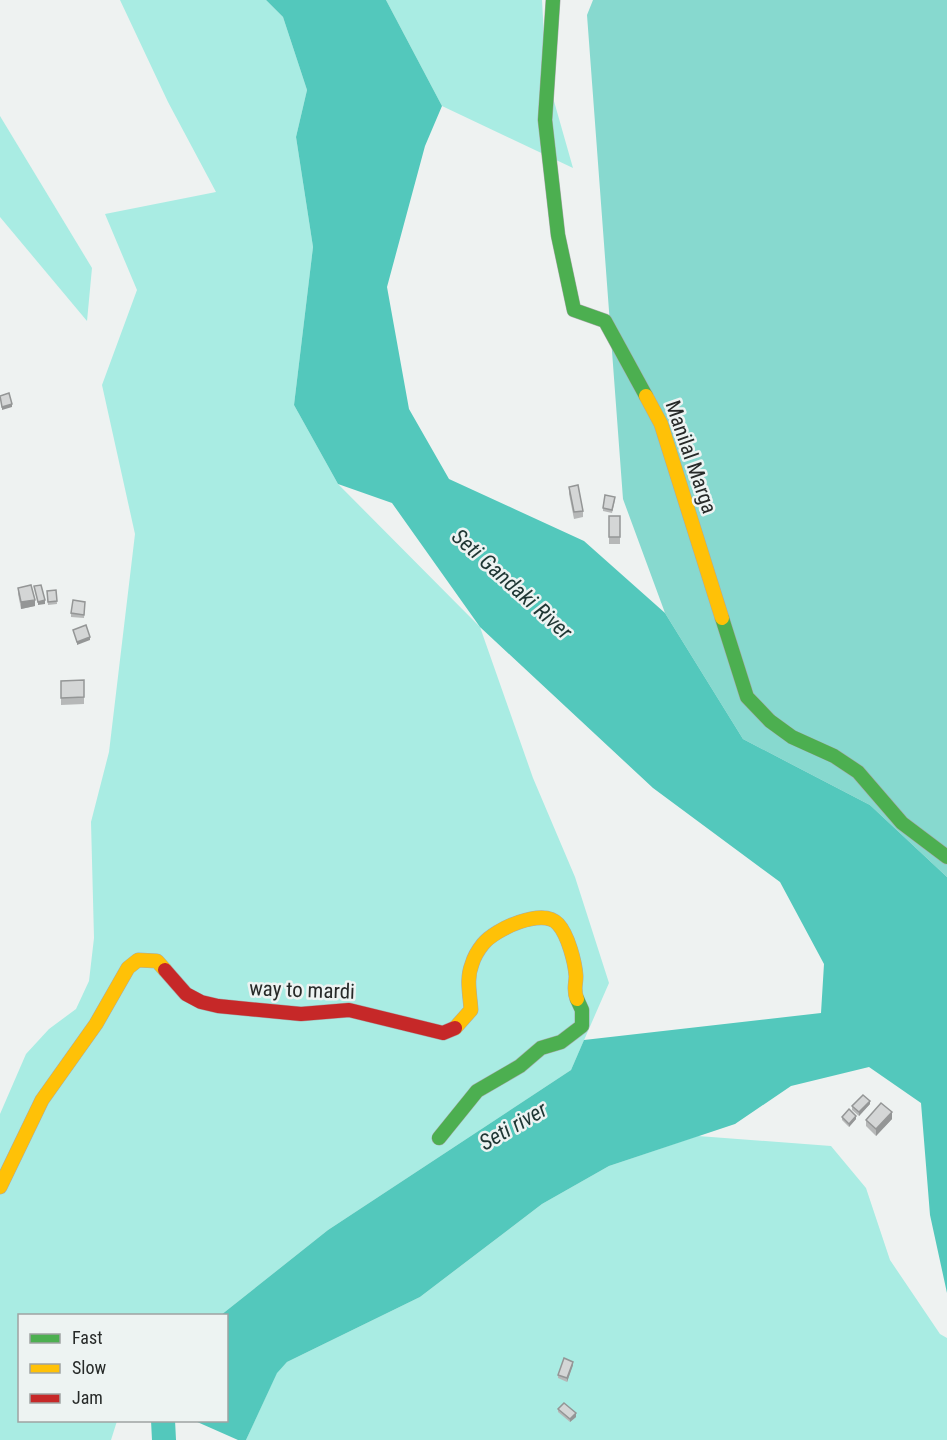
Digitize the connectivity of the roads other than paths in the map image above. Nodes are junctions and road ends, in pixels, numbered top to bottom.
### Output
1 (553, 0) edge
2 (947, 857) edge
3 (439, 1138) dead end
4 (0, 1187) edge

1 - 2 street, Manilal Marga
3 - 4 street, way to mardi

